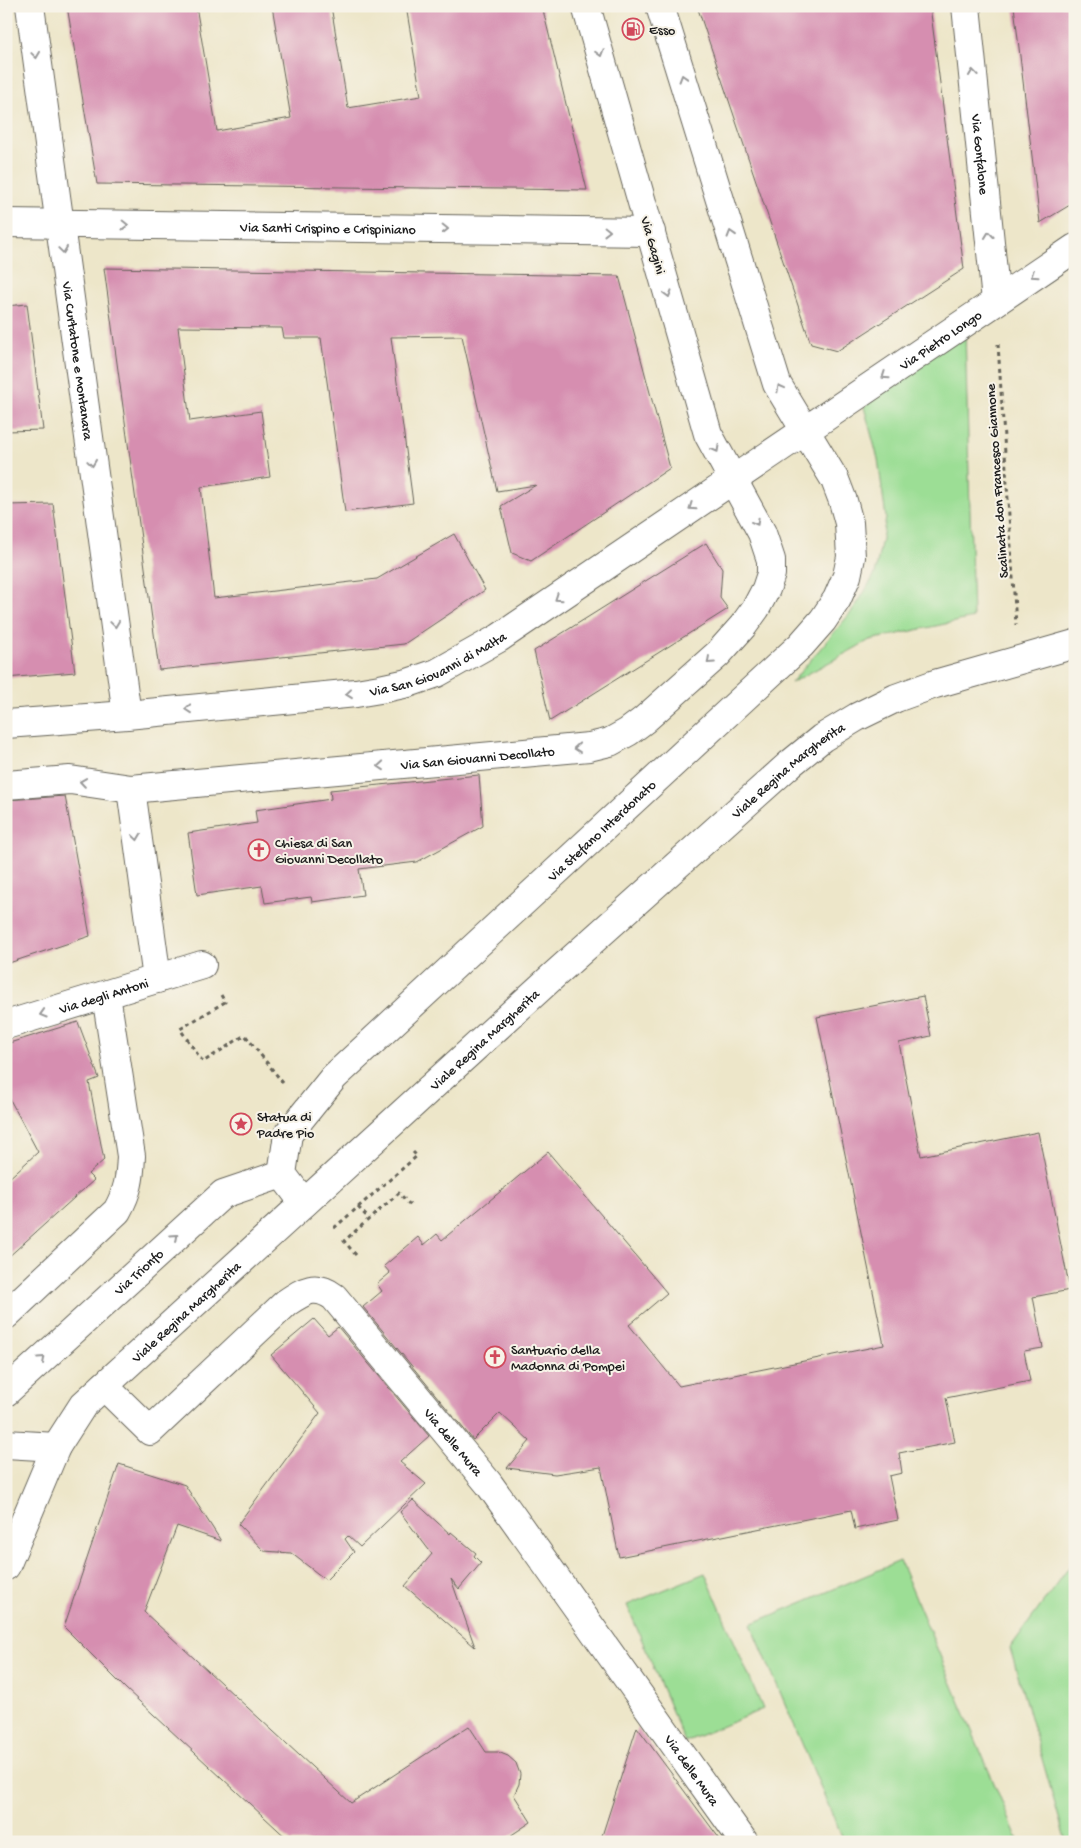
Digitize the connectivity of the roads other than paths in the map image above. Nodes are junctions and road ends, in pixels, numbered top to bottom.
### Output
1 (30, 6) edge
2 (586, 6) edge
3 (660, 6) edge
4 (966, 6) edge
5 (6, 223) edge
6 (60, 224) junction
7 (651, 232) junction
8 (1075, 248) edge
9 (996, 301) junction
10 (805, 430) junction
11 (732, 480) junction
12 (1075, 644) edge
13 (127, 715) junction
14 (6, 724) edge
15 (6, 785) edge
16 (131, 789) junction
17 (202, 965) road end
18 (157, 979) junction
19 (106, 995) junction
20 (6, 1025) edge
21 (282, 1174) junction
22 (304, 1204) junction
23 (6, 1315) edge
24 (104, 1386) junction
25 (6, 1392) edge
26 (6, 1444) edge
27 (56, 1447) junction
28 (6, 1566) edge
29 (744, 1842) edge

1 -> 6 street, Via Curtatone e Montanara
2 -> 7 street, Via Gagini
10 -> 3 street
9 -> 4 street, Via Gonfalone
5 - 6 street, Via Santi Crispino e Crispiniano
6 -> 7 street, Via Santi Crispino e Crispiniano
6 -> 13 street, Via Curtatone e Montanara
7 -> 11 street, Via Gagini
8 -> 9 street, Via Pietro Longo
9 -> 10 street, Via Pietro Longo
10 - 11 street, Via San Giovanni di Malta
10 - 21 street, Via Stefano Interdonato
11 -> 13 street, Via San Giovanni di Malta
11 -> 16 street, Via San Giovanni Decollato
12 - 22 street, Viale Regina Margherita
13 - 14 street, Via San Giovanni di Malta
16 -> 15 street, Via San Giovanni Decollato
16 -> 18 street
17 - 18 street, Via degli Antoni
18 - 19 street, Via degli Antoni
19 -> 20 street, Via degli Antoni
19 - 23 street
21 - 22 street
25 -> 21 street, Via Trionfo
22 - 24 street, Viale Regina Margherita
24 - 27 street, Viale Regina Margherita
24 - 29 street, Via delle Mura
26 - 27 street
27 - 28 street, Viale Regina Margherita

